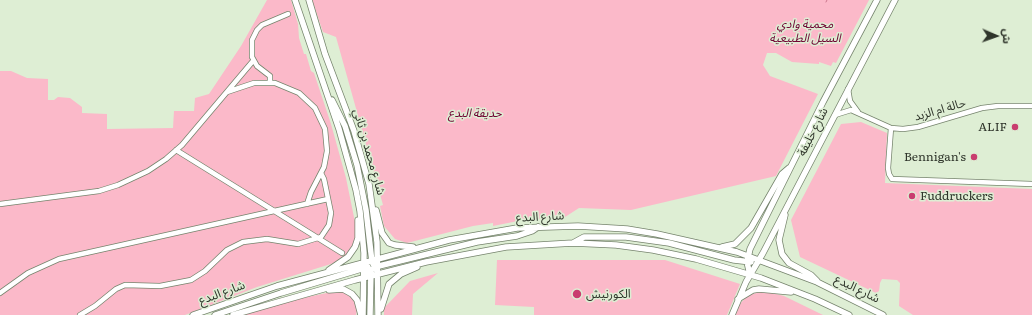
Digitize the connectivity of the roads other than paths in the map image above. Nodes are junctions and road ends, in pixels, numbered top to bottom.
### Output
1 (295, 0) edge
2 (309, 0) edge
3 (877, 0) edge
4 (895, 0) edge
5 (288, 14) dead end
6 (253, 61) junction
7 (270, 82) junction
8 (848, 89) junction
9 (326, 90) junction
10 (226, 93) junction
11 (1032, 106) edge
12 (858, 112) junction
13 (834, 115) junction
14 (891, 128) junction
15 (176, 150) junction
16 (792, 165) junction
17 (321, 173) junction
18 (1032, 184) edge
19 (328, 199) junction
20 (0, 204) edge
21 (307, 204) junction
22 (374, 206) junction
23 (786, 209) junction
24 (360, 211) junction
25 (275, 212) junction
26 (539, 227) junction
27 (318, 238) junction
28 (573, 243) junction
29 (417, 248) junction
30 (718, 248) junction
31 (342, 253) dead end
32 (378, 258) junction
33 (748, 259) junction
34 (759, 260) junction
35 (426, 262) junction
36 (371, 267) junction
37 (327, 272) junction
38 (379, 273) junction
39 (750, 275) junction
40 (365, 277) junction
41 (817, 282) junction
42 (796, 292) junction
43 (0, 293) edge
44 (305, 294) junction
45 (738, 300) junction
46 (80, 315) edge
47 (193, 315) edge
48 (215, 315) edge
49 (233, 315) edge
50 (362, 315) edge
51 (370, 315) edge
52 (379, 315) edge
53 (732, 315) edge
54 (849, 315) edge
55 (883, 315) edge

1 - 9 main road, شارع محمد بن ثاني
2 - 22 main road, شارع محمد بن ثاني
3 - 16 main road, شارع خليفة
4 - 8 main road, شارع خليفة
5 - 6 street
6 - 7 street
6 - 10 street
7 - 10 street
7 - 17 street
8 - 12 street
8 - 13 main road, شارع خليفة
9 - 24 main road, شارع محمد بن ثاني
9 - 36 main road
10 - 15 street
11 - 14 street, حالة ام الزبد
12 - 13 street, حالة ام الزبد
12 - 14 street, حالة ام الزبد
13 - 23 main road, شارع خليفة
14 - 18 street
15 - 20 street
15 - 25 street
16 - 30 main road
16 - 33 main road, شارع خليفة
17 - 19 street
17 - 21 street
19 - 21 street
19 - 27 street
21 - 25 street
22 - 29 main road
22 - 32 main road, شارع محمد بن ثاني
23 - 34 main road, شارع خليفة
23 - 41 main road
24 - 36 main road, شارع محمد بن ثاني
24 - 37 main road
25 - 27 street
25 - 43 street
26 - 29 main road, شارع البدع
26 - 30 main road, شارع البدع
26 - 36 main road
27 - 31 street
27 - 46 street
28 - 33 main road
28 - 35 main road, شارع البدع
28 - 39 main road, شارع البدع
29 - 32 main road, شارع البدع
30 - 33 main road, شارع البدع
32 - 36 main road, شارع البدع
33 - 34 main road
33 - 39 main road
34 - 39 main road, شارع خليفة
34 - 41 main road, شارع البدع
35 - 38 main road, شارع البدع
35 - 52 main road
36 - 37 main road, شارع البدع
36 - 38 main road, شارع البدع
36 - 40 main road, شارع البدع
36 - 48 main road
36 - 51 main road
37 - 47 main road, شارع البدع
38 - 52 main road
39 - 42 main road, شارع البدع
39 - 45 main road, شارع خليفة
40 - 44 main road, شارع البدع
40 - 50 main road
41 - 55 main road, شارع البدع
42 - 45 main road
42 - 54 main road, شارع البدع
44 - 49 main road, شارع البدع
44 - 50 main road
45 - 53 main road, شارع خليفة

